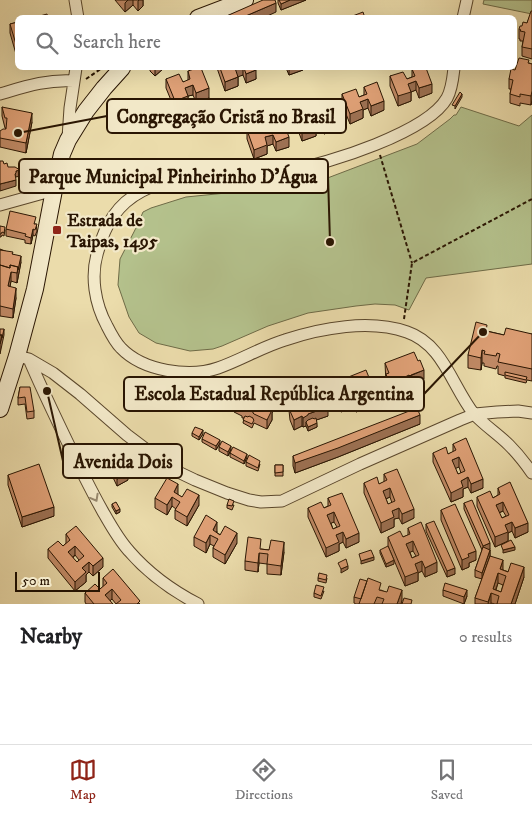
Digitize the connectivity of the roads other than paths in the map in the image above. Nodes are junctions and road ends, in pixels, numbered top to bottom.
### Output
1 (75, 0) edge
2 (245, 0) edge
3 (466, 0) edge
4 (78, 15) edge
5 (206, 15) edge
6 (464, 15) edge
7 (76, 70) edge
8 (120, 70) edge
9 (454, 70) edge
10 (79, 81) junction
11 (0, 94) edge
12 (68, 140) junction
13 (54, 190) junction
14 (0, 206) edge
15 (23, 357) junction
16 (0, 409) edge
17 (532, 413) edge
18 (475, 414) junction
19 (532, 472) edge
20 (198, 604) edge

1 - 4 street
2 - 5 main road
3 - 6 street
7 - 10 street
8 - 12 main road
9 - 18 street
10 - 11 street
10 - 12 street
12 - 13 main road
13 - 14 street
13 - 15 main road
15 - 16 main road
15 - 18 street
15 -> 20 street
17 - 18 street
18 - 19 street

